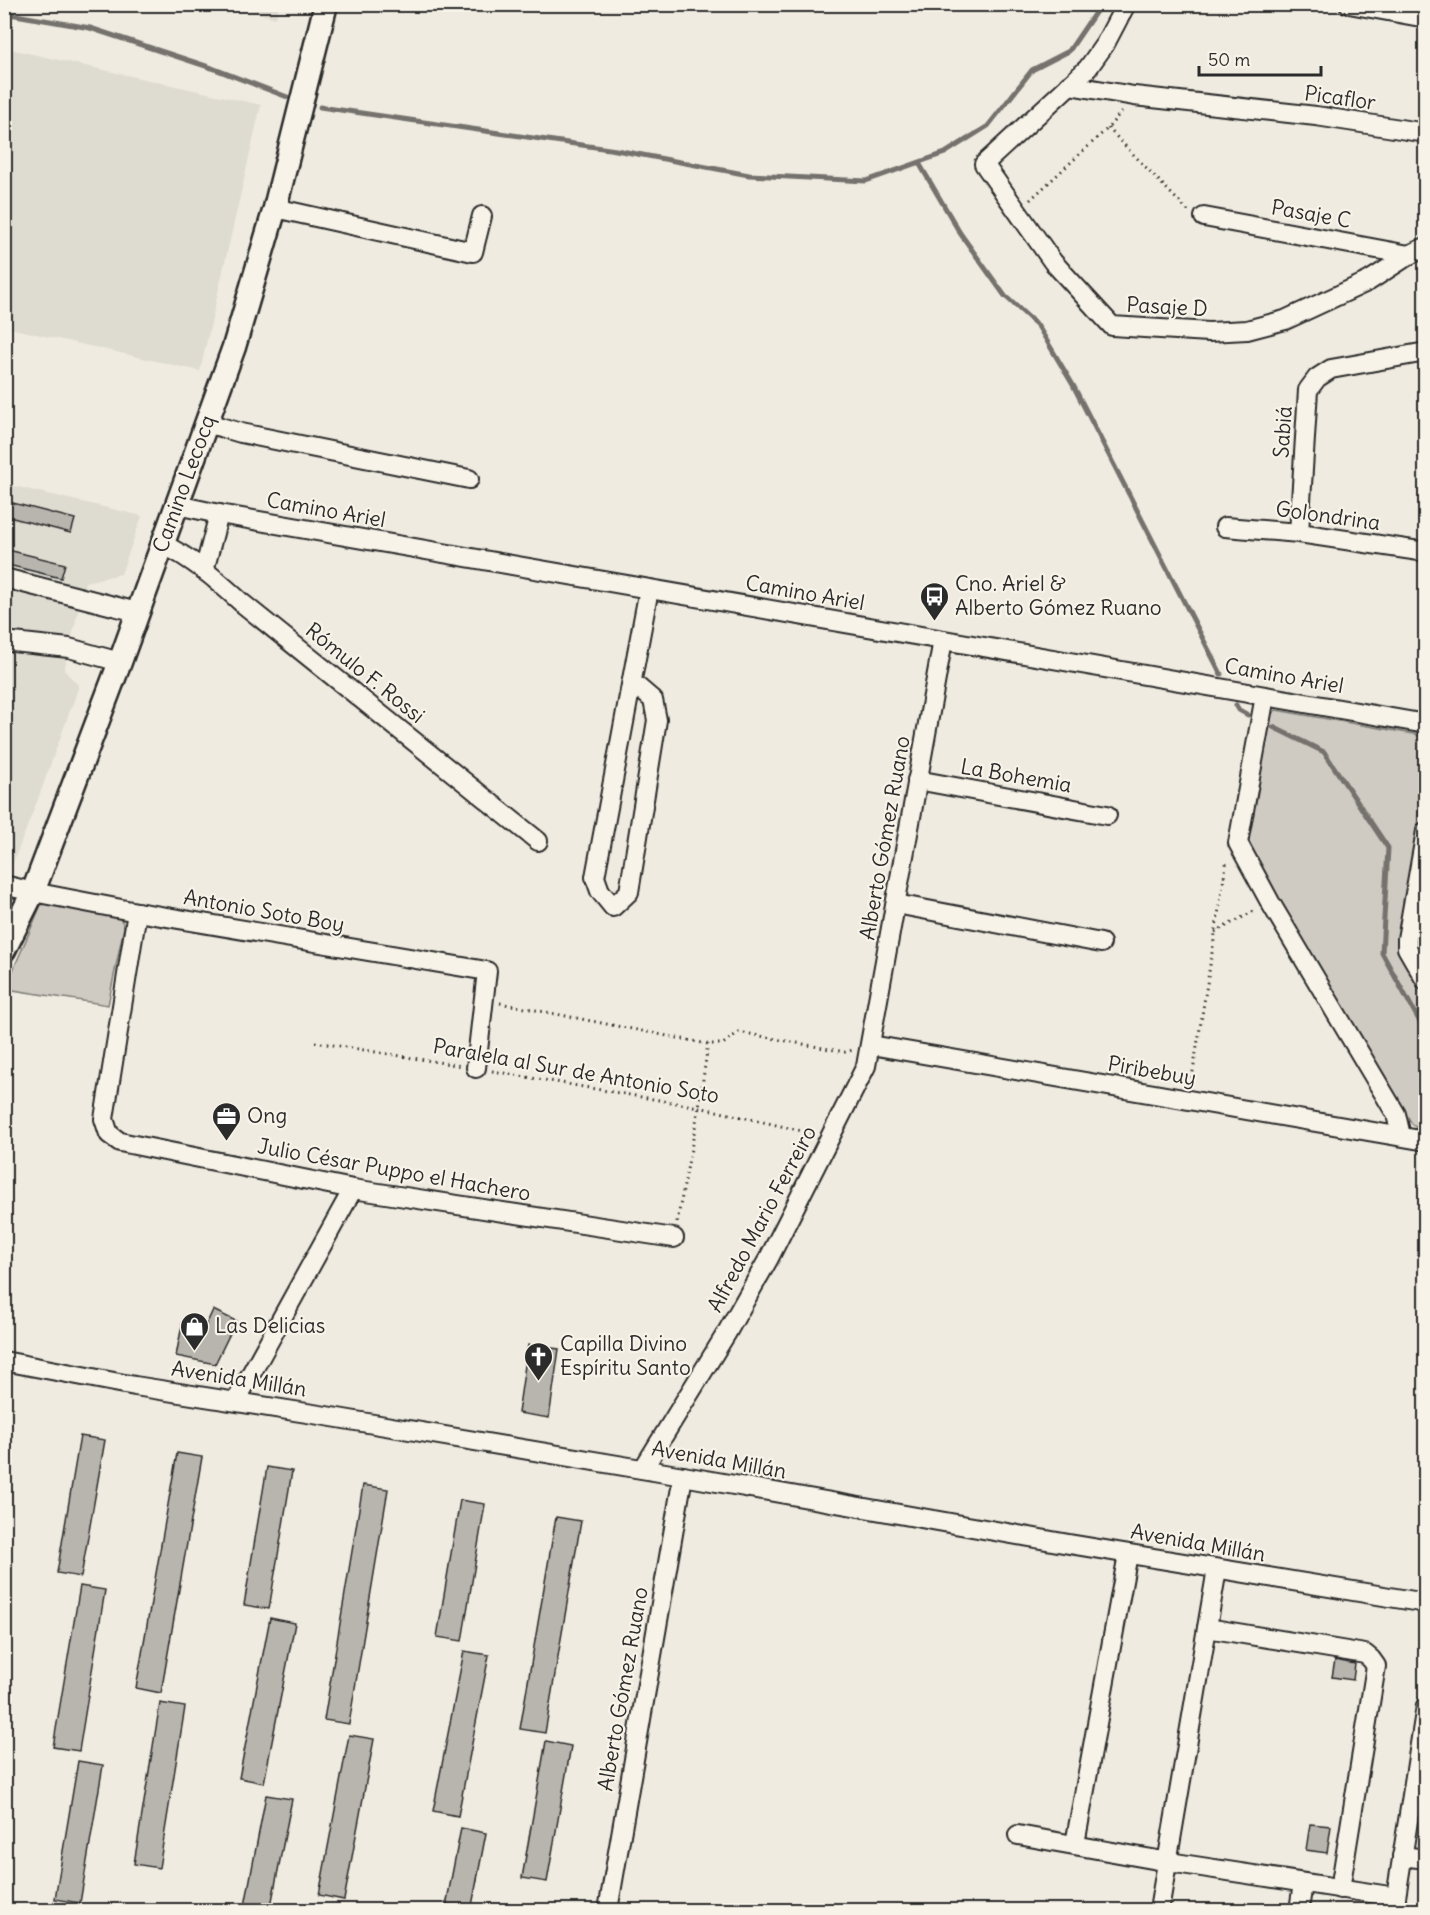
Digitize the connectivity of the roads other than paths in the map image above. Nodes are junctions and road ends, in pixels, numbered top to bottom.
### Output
1 (326, 4) edge
2 (1126, 4) edge
3 (1349, 4) edge
4 (1425, 18) edge
5 (1069, 85) junction
6 (1425, 133) edge
7 (275, 208) junction
8 (482, 216) dead end
9 (1204, 217) road end
10 (1417, 251) edge
11 (1425, 352) edge
12 (207, 423) junction
13 (469, 479) dead end
14 (177, 505) junction
15 (219, 514) junction
16 (1225, 526) dead end
17 (1299, 533) junction
18 (162, 544) junction
19 (1425, 552) edge
20 (204, 571) junction
21 (4, 578) edge
22 (649, 589) junction
23 (137, 612) junction
24 (943, 640) junction
25 (4, 641) edge
26 (120, 662) junction
27 (632, 682) junction
28 (1265, 696) junction
29 (1425, 724) edge
30 (917, 780) junction
31 (1107, 815) dead end
32 (1425, 831) edge
33 (538, 841) dead end
34 (4, 885) edge
35 (33, 892) junction
36 (896, 904) junction
37 (137, 912) junction
38 (1101, 943) dead end
39 (4, 950) edge
40 (1425, 981) edge
41 (871, 1045) junction
42 (476, 1068) road end
43 (1401, 1136) junction
44 (1425, 1141) edge
45 (353, 1189) junction
46 (674, 1238) road end
47 (4, 1361) edge
48 (236, 1401) junction
49 (643, 1469) junction
50 (683, 1476) junction
51 (1128, 1554) junction
52 (1217, 1569) junction
53 (1425, 1603) edge
54 (1207, 1628) junction
55 (1425, 1706) edge
56 (1018, 1835) dead end
57 (1075, 1844) junction
58 (1402, 1856) junction
59 (1425, 1859) edge
60 (1168, 1862) junction
61 (1303, 1883) junction
62 (1340, 1888) junction
63 (1395, 1904) edge
64 (608, 1911) edge
65 (1160, 1911) edge
66 (1299, 1911) edge

1 - 7 main road, Camino Lecocq
2 - 5 street
3 - 4 street
5 - 6 street, Picaflor
5 - 10 street, Pasaje D
7 - 8 street
7 - 12 main road, Camino Lecocq
9 - 10 street, Pasaje C
11 - 17 street, Sabiá
12 - 13 street
12 - 14 main road, Camino Lecocq
14 - 15 street, Camino Ariel
14 - 18 main road, Camino Lecocq
15 - 20 street
15 - 22 street, Camino Ariel
16 - 17 street, Golondrina
17 - 19 street, Golondrina
18 - 20 street, Rómulo F. Rossi
18 - 23 main road, Camino Lecocq
20 - 33 street, Rómulo F. Rossi
21 - 23 street
22 - 24 street, Camino Ariel
22 - 27 street
23 - 26 main road, Camino Lecocq
24 - 28 street, Camino Ariel
24 - 30 street, Alberto Gómez Ruano
25 - 26 street
26 - 35 main road, Camino Lecocq
27 - 27 street
28 - 29 street, Camino Ariel
28 - 43 street
30 - 31 street, La Bohemia
30 - 36 street, Alberto Gómez Ruano
32 - 40 street
34 - 35 street, Antonio Soto Boy
35 - 37 street, Antonio Soto Boy
35 - 39 main road, Camino Lecocq
36 - 38 street
36 - 41 street, Alberto Gómez Ruano
37 - 42 street, Antonio Soto Boy
37 - 45 street, Julio César Puppo el Hachero
41 - 43 street, Piribebuy
41 - 49 street, Alfredo Mario Ferreiro
43 - 44 street, Piribebuy
45 - 46 street, Julio César Puppo el Hachero
45 - 48 street
47 - 48 street, Avenida Millán
48 - 49 street, Avenida Millán
49 - 50 street, Avenida Millán
50 - 51 street, Avenida Millán
50 - 64 street, Alberto Gómez Ruano
51 - 52 street, Avenida Millán
51 - 57 street
52 - 53 street, Avenida Millán
52 - 54 street
54 - 60 street
54 - 62 street
55 - 58 street
56 - 57 street
57 - 60 street
58 - 59 street
58 - 63 street
60 - 61 street
60 - 65 street
61 - 62 street
61 - 66 street
62 - 63 street

